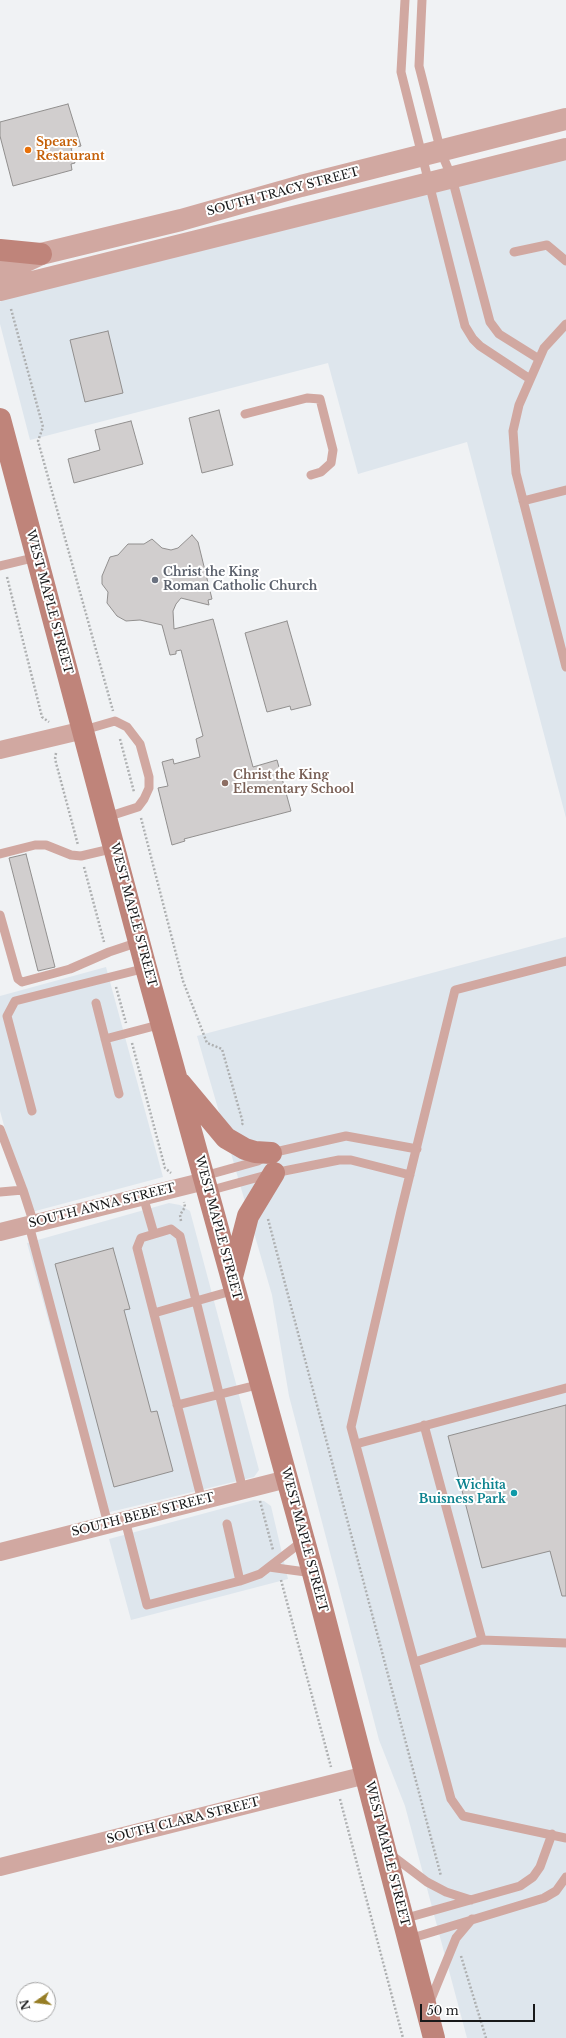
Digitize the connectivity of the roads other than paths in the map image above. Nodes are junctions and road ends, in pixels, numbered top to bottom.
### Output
1 (405, 0) edge
2 (422, 0) edge
3 (566, 119) edge
4 (566, 149) edge
5 (432, 154) junction
6 (452, 178) junction
7 (429, 183) junction
8 (0, 250) edge
9 (514, 252) dead end
10 (42, 254) junction
11 (566, 261) edge
12 (0, 268) edge
13 (0, 290) edge
14 (566, 324) edge
15 (539, 359) junction
16 (530, 379) junction
17 (245, 414) dead end
18 (0, 419) edge
19 (3, 441) edge
20 (311, 475) dead end
21 (566, 490) edge
22 (524, 501) junction
23 (37, 557) junction
24 (0, 566) edge
25 (566, 667) edge
26 (84, 730) junction
27 (0, 750) edge
28 (107, 817) junction
29 (115, 848) junction
30 (0, 854) edge
31 (0, 915) edge
32 (140, 942) junction
33 (566, 961) edge
34 (146, 968) junction
35 (96, 1004) dead end
36 (162, 1024) junction
37 (105, 1039) junction
38 (177, 1079) junction
39 (119, 1094) dead end
40 (32, 1111) dead end
41 (0, 1129) edge
42 (417, 1149) junction
43 (273, 1163) junction
44 (410, 1175) junction
45 (205, 1183) junction
46 (23, 1190) junction
47 (0, 1192) edge
48 (143, 1196) junction
49 (32, 1224) junction
50 (0, 1232) edge
51 (154, 1234) junction
52 (233, 1284) junction
53 (196, 1301) junction
54 (154, 1313) junction
55 (260, 1384) junction
56 (566, 1388) edge
57 (220, 1394) junction
58 (177, 1405) junction
59 (424, 1426) junction
60 (356, 1444) junction
61 (287, 1479) junction
62 (243, 1490) junction
63 (202, 1500) junction
64 (117, 1522) junction
65 (227, 1524) dead end
66 (304, 1540) junction
67 (0, 1552) edge
68 (269, 1567) junction
69 (313, 1573) junction
70 (240, 1581) junction
71 (482, 1640) junction
72 (566, 1643) edge
73 (414, 1662) junction
74 (366, 1775) junction
75 (552, 1834) junction
76 (566, 1838) edge
77 (386, 1850) junction
78 (0, 1867) edge
79 (566, 1877) edge
80 (471, 1900) junction
81 (472, 1919) junction
82 (406, 1929) junction
83 (427, 2010) junction
84 (434, 2038) edge

1 - 5 lane
2 - 5 lane
3 - 5 street, SOUTH TRACY STREET
4 - 6 street
5 - 6 lane
5 - 7 lane
5 - 10 street, SOUTH TRACY STREET
6 - 7 street
6 - 15 lane
7 - 13 street
7 - 16 lane
8 - 10 main road
9 - 11 lane
10 - 12 street, SOUTH TRACY STREET
14 - 15 lane
15 - 16 lane
16 - 22 lane
17 - 20 lane
18 - 19 main road, WEST MAPLE STREET
19 - 23 main road, WEST MAPLE STREET
21 - 22 lane
22 - 25 lane
23 - 24 lane
23 - 26 main road, WEST MAPLE STREET
26 - 27 street
26 - 28 main road, WEST MAPLE STREET
26 - 28 lane
28 - 29 main road, WEST MAPLE STREET
29 - 30 lane
29 - 32 main road, WEST MAPLE STREET
31 - 32 lane
32 - 34 main road, WEST MAPLE STREET
33 - 42 lane
34 - 36 main road, WEST MAPLE STREET
34 - 40 lane
35 - 37 lane
36 - 37 lane
36 - 38 main road, WEST MAPLE STREET
37 - 39 lane
38 - 43 main road
38 - 45 main road, WEST MAPLE STREET
41 - 46 lane
42 - 43 lane
42 - 44 lane
43 - 44 lane
43 - 45 lane
43 - 45 lane
43 - 52 main road
44 - 60 lane
45 - 48 street, SOUTH ANNA STREET
45 - 52 main road, WEST MAPLE STREET
46 - 47 lane
46 - 49 lane
48 - 49 street, SOUTH ANNA STREET
48 - 51 lane
49 - 50 street, SOUTH ANNA STREET
49 - 64 lane
51 - 53 lane
51 - 54 lane
52 - 53 lane
52 - 55 main road, WEST MAPLE STREET
53 - 54 lane
53 - 57 lane
54 - 58 lane
55 - 57 lane
55 - 61 main road, WEST MAPLE STREET
56 - 59 lane
57 - 58 lane
57 - 62 lane
58 - 63 lane
59 - 60 lane
59 - 71 lane
60 - 73 lane
61 - 62 street, SOUTH BEBE STREET
61 - 66 main road, WEST MAPLE STREET
62 - 63 street, SOUTH BEBE STREET
63 - 64 street, SOUTH BEBE STREET
64 - 67 street, SOUTH BEBE STREET
64 - 70 lane
65 - 70 lane
66 - 68 lane
66 - 69 main road, WEST MAPLE STREET
68 - 69 lane
68 - 70 lane
69 - 74 main road, WEST MAPLE STREET
71 - 72 lane
71 - 73 lane
73 - 75 lane
74 - 77 main road, WEST MAPLE STREET
74 - 78 street, SOUTH CLARA STREET
75 - 76 lane
75 - 80 lane
77 - 80 lane
77 - 82 main road, WEST MAPLE STREET
79 - 81 lane
80 - 82 lane
81 - 82 lane
81 - 83 lane
82 - 83 main road, WEST MAPLE STREET
83 - 84 main road, WEST MAPLE STREET

